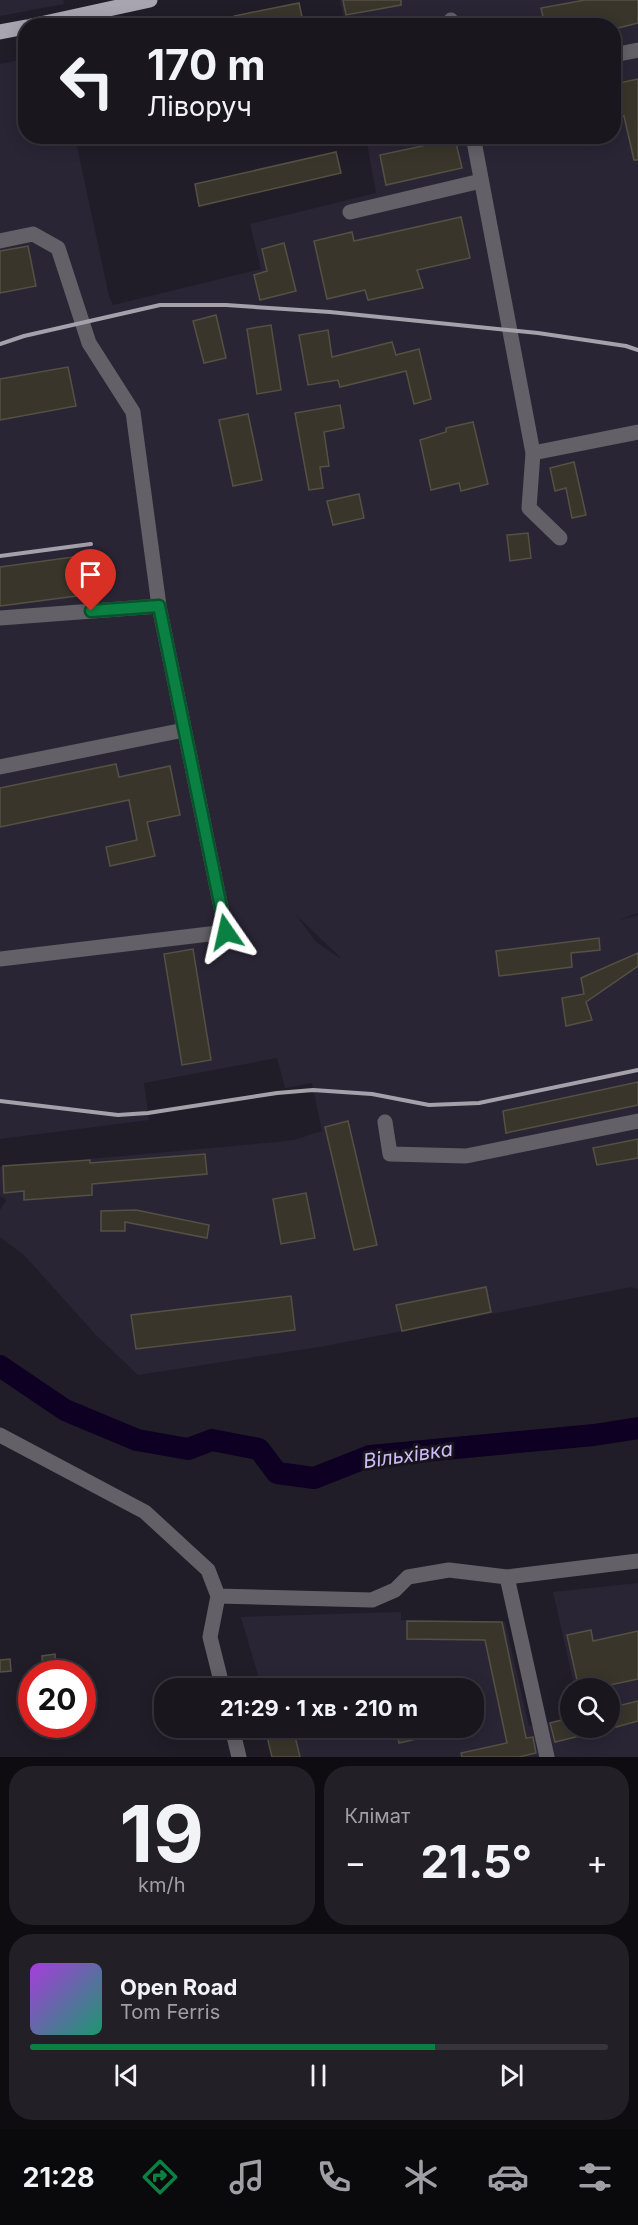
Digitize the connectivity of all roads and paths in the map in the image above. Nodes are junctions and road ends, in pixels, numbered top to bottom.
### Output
1 (150, 0) edge
2 (68, 18) edge
3 (18, 29) edge
4 (0, 32) edge
5 (638, 50) edge
6 (621, 54) edge
7 (474, 144) edge
8 (481, 181) junction
9 (350, 212) dead end
10 (0, 241) edge
11 (638, 432) edge
12 (532, 453) junction
13 (560, 538) dead end
14 (159, 606) junction
15 (0, 618) edge
16 (184, 730) junction
17 (0, 767) edge
18 (0, 959) edge
19 (385, 1122) dead end
20 (638, 1122) edge
21 (0, 1435) edge
22 (638, 1561) edge
23 (507, 1577) junction
24 (218, 1596) junction
25 (220, 1678) edge
26 (234, 1738) edge
27 (239, 1757) edge
28 (547, 1757) edge

1 - 2 main road
3 - 4 main road
5 - 6 street
7 - 8 street
8 - 9 street
8 - 12 street
10 - 14 street
11 - 12 street
12 - 13 street
14 - 15 street
14 - 16 street
16 - 17 street
16 - 18 street
19 - 20 street
21 - 24 street
22 - 23 street
23 - 24 street
23 - 28 street
24 - 25 street
26 - 27 street

